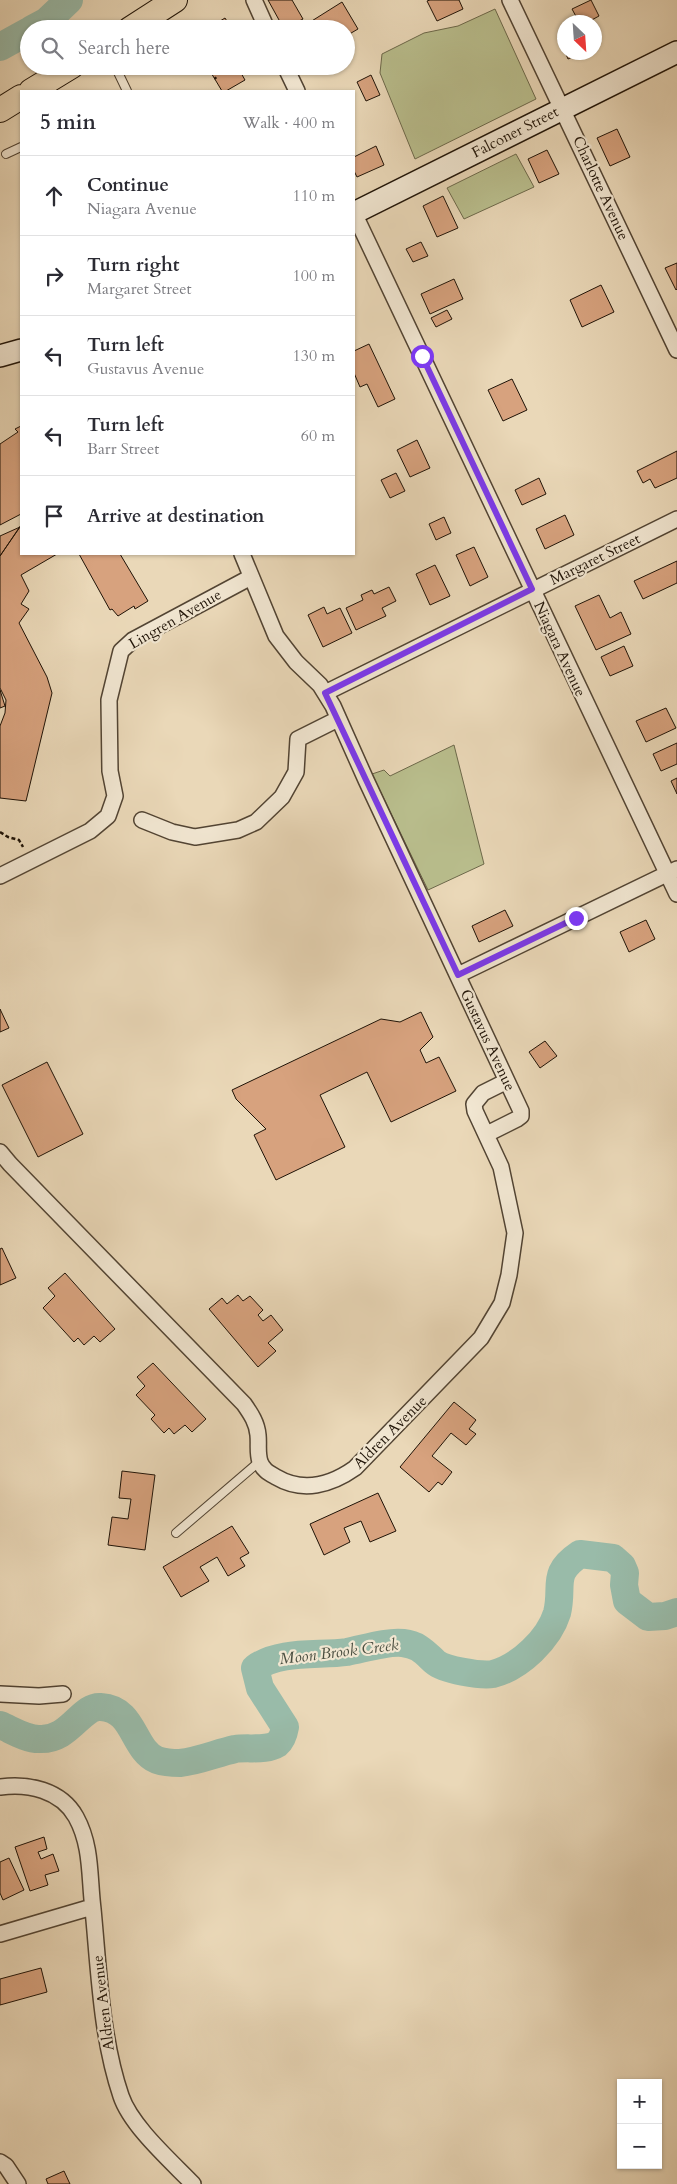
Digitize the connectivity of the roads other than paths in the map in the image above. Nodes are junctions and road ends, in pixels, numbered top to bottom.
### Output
1 (254, 0) edge
2 (510, 0) edge
3 (178, 11) edge
4 (154, 20) edge
5 (264, 20) edge
6 (677, 52) edge
7 (57, 75) edge
8 (119, 75) edge
9 (289, 75) edge
10 (33, 90) edge
11 (127, 90) edge
12 (297, 90) edge
13 (20, 98) edge
14 (563, 108) junction
15 (0, 110) edge
16 (20, 147) edge
17 (6, 154) dead end
18 (355, 212) edge
19 (355, 215) edge
20 (20, 350) edge
21 (677, 350) edge
22 (0, 356) edge
23 (677, 519) edge
24 (242, 555) edge
25 (251, 577) junction
26 (532, 589) junction
27 (325, 693) junction
28 (338, 719) junction
29 (142, 820) dead end
30 (672, 872) edge
31 (0, 876) edge
32 (677, 894) edge
33 (458, 975) junction
34 (508, 1081) junction
35 (487, 1134) junction
36 (0, 1152) edge
37 (260, 1461) junction
38 (176, 1533) dead end
39 (0, 1694) edge
40 (63, 1694) dead end
41 (0, 1787) edge
42 (92, 1907) junction
43 (0, 1934) edge
44 (3, 2164) edge
45 (18, 2184) edge
46 (193, 2184) edge

1 - 5 street
2 - 14 street, Charlotte Avenue
3 - 4 main road
6 - 14 street, Falconer Street
7 - 10 main road
8 - 11 lane
9 - 12 street
13 - 15 main road
14 - 18 street, Falconer Street
14 - 21 street, Charlotte Avenue
16 - 17 lane
19 - 26 street, Niagara Avenue
20 - 22 street
23 - 26 street, Margaret Street
24 - 25 street
25 - 27 street, Gustavus Avenue
25 - 31 street, Lingren Avenue
26 - 27 street, Margaret Street
26 - 30 street, Niagara Avenue
27 - 28 street, Gustavus Avenue
28 - 29 street
28 - 33 street, Gustavus Avenue
30 - 32 street, Niagara Avenue
30 - 33 street
33 - 34 street, Gustavus Avenue
34 - 35 street, Aldren Avenue
34 - 35 street, Gustavus Avenue
35 - 37 street, Aldren Avenue
36 - 37 street
37 - 38 lane
39 - 40 street
41 - 42 street, Aldren Avenue
42 - 43 street
42 - 46 street, Aldren Avenue
44 - 45 street

